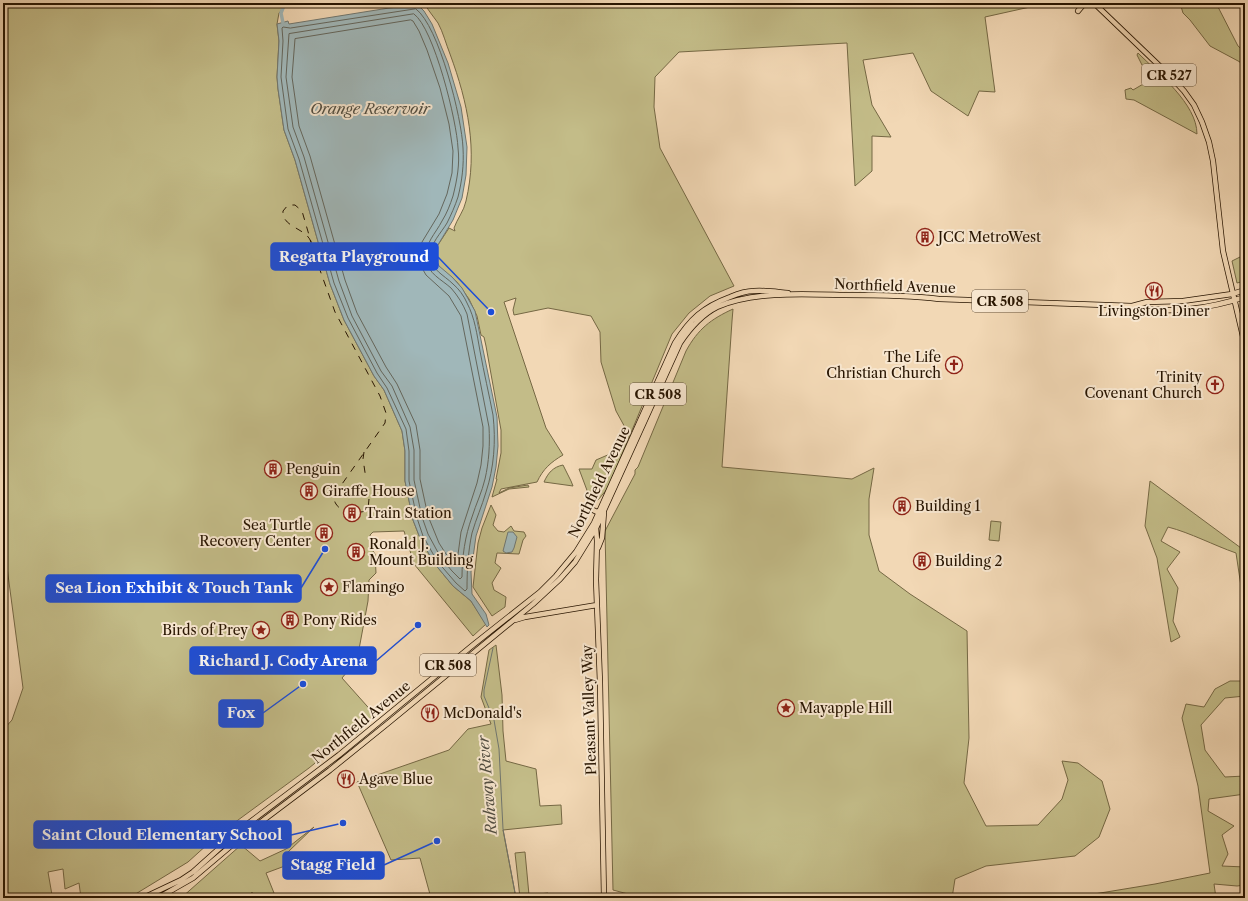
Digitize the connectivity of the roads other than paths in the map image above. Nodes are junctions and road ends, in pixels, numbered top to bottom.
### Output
1 (1086, 3) edge
2 (1093, 3) edge
3 (1078, 11) dead end
4 (1245, 290) edge
5 (1232, 294) junction
6 (1245, 297) edge
7 (1233, 300) junction
8 (1173, 302) junction
9 (1132, 306) junction
10 (1149, 310) junction
11 (1245, 345) edge
12 (589, 508) dead end
13 (602, 510) junction
14 (594, 523) junction
15 (596, 528) junction
16 (597, 549) junction
17 (597, 605) junction
18 (520, 611) junction
19 (513, 620) junction
20 (143, 898) edge
21 (158, 898) edge
22 (604, 898) edge

1 - 3 main road
2 - 5 main road, CR 527
4 - 5 main road, CR 508
5 - 7 main road, CR 527
5 - 8 main road, CR 508
6 - 7 main road, CR 508
7 - 10 main road, CR 508
7 - 11 main road, CR 527
8 - 9 main road, CR 508
8 - 10 main road
9 - 10 main road, CR 508
9 - 13 main road, Northfield Avenue / CR 508
12 - 13 main road
13 - 14 main road, Northfield Avenue / CR 508
13 - 15 main road, Northfield Avenue / CR 508
13 - 16 main road
14 - 15 main road, Pleasant Valley Way
14 - 18 main road, Northfield Avenue / CR 508
15 - 16 main road, Pleasant Valley Way
15 - 18 main road, Northfield Avenue / CR 508
16 - 17 main road, Pleasant Valley Way
17 - 19 main road
17 - 22 main road, Pleasant Valley Way
18 - 19 main road, Northfield Avenue / CR 508
18 - 20 main road, Northfield Avenue / CR 508
19 - 21 main road, Northfield Avenue / CR 508

